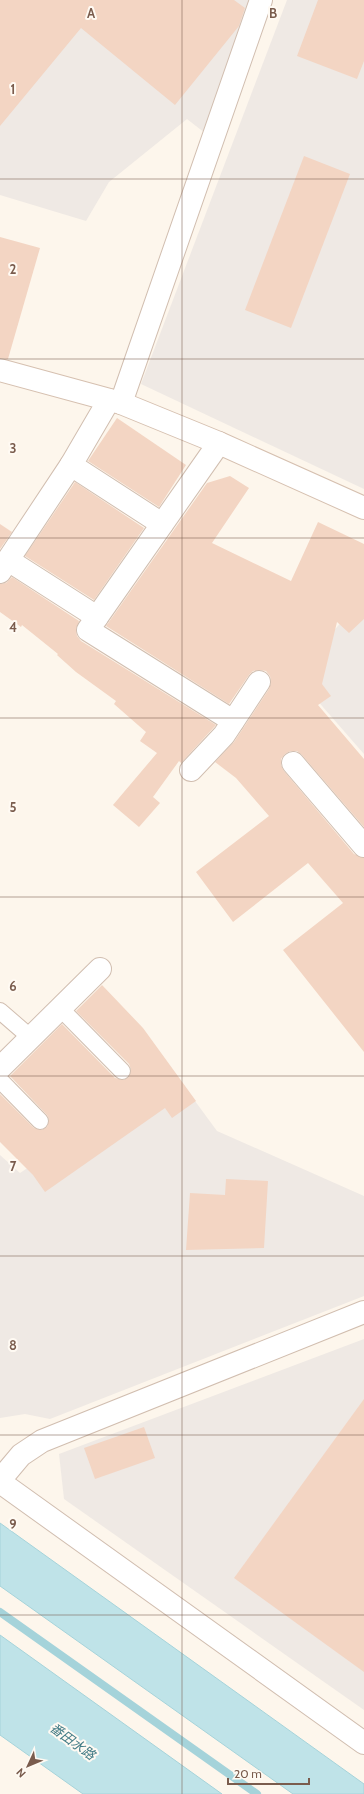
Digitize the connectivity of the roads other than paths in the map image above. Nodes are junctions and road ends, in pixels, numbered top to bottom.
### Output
1 (262, 0) edge
2 (0, 370) edge
3 (115, 402) junction
4 (219, 443) junction
5 (71, 465) junction
6 (364, 508) edge
7 (162, 524) junction
8 (4, 566) edge
9 (97, 617) junction
10 (259, 682) dead end
11 (233, 721) junction
12 (293, 764) dead end
13 (191, 770) dead end
14 (364, 846) edge
15 (100, 969) dead end
16 (60, 1008) junction
17 (0, 1011) edge
18 (30, 1037) junction
19 (0, 1068) edge
20 (122, 1071) dead end
21 (0, 1080) edge
22 (40, 1121) dead end
23 (364, 1312) edge
24 (0, 1481) edge
25 (364, 1743) edge

1 - 3 street
2 - 3 street
3 - 4 street
3 - 5 street
4 - 6 street
4 - 7 street
5 - 7 street
5 - 8 street
7 - 9 street
8 - 9 street
9 - 11 street
10 - 11 street
11 - 13 street
12 - 14 street
15 - 16 street
16 - 18 street
16 - 20 lane
17 - 18 lane
18 - 19 street
21 - 22 lane
23 - 24 street
24 - 25 street

